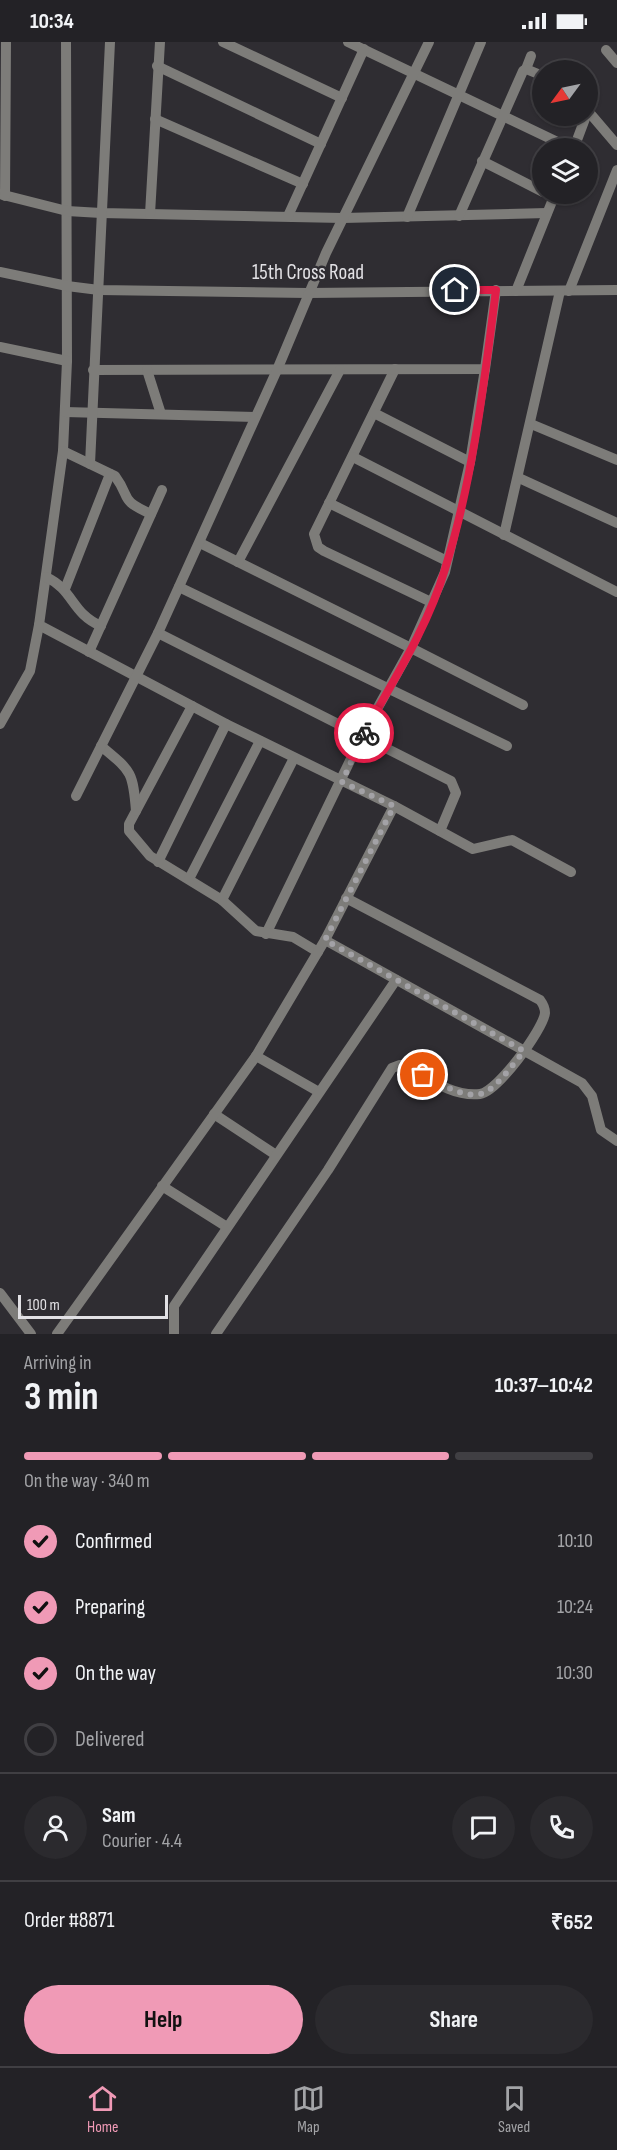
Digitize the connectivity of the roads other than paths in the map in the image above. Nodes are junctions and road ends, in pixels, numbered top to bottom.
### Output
1 (6, 42) edge
2 (66, 42) edge
3 (110, 42) edge
4 (160, 42) edge
5 (223, 42) edge
6 (348, 42) edge
7 (429, 42) edge
8 (478, 43) edge
9 (364, 49) junction
10 (606, 50) dead end
11 (531, 56) dead end
12 (617, 63) edge
13 (157, 66) junction
14 (526, 69) junction
15 (532, 71) edge
16 (416, 73) junction
17 (3, 90) edge
18 (457, 93) junction
19 (342, 98) junction
20 (503, 116) junction
21 (155, 119) junction
22 (598, 123) edge
23 (550, 138) edge
24 (2, 143) edge
25 (321, 144) junction
26 (617, 145) edge
27 (482, 161) junction
28 (617, 170) edge
29 (303, 183) junction
30 (532, 186) edge
31 (3, 195) edge
32 (548, 204) edge
33 (67, 211) junction
34 (101, 213) junction
35 (548, 213) junction
36 (150, 214) junction
37 (288, 216) junction
38 (459, 216) junction
39 (407, 217) junction
40 (343, 218) junction
41 (0, 272) edge
42 (67, 286) junction
43 (99, 290) junction
44 (496, 290) junction
45 (617, 290) edge
46 (516, 291) junction
47 (564, 291) junction
48 (308, 292) junction
49 (0, 347) edge
50 (67, 361) junction
51 (395, 369) junction
52 (485, 369) junction
53 (93, 370) junction
54 (147, 370) junction
55 (277, 370) junction
56 (340, 370) junction
57 (65, 412) junction
58 (92, 413) junction
59 (374, 413) junction
60 (161, 414) junction
61 (255, 417) junction
62 (531, 424) junction
63 (63, 451) junction
64 (353, 457) junction
65 (617, 460) edge
66 (470, 462) junction
67 (90, 464) junction
68 (110, 474) junction
69 (519, 478) junction
70 (162, 490) dead end
71 (329, 503) junction
72 (459, 511) junction
73 (151, 514) junction
74 (617, 523) edge
75 (504, 535) junction
76 (200, 543) junction
77 (447, 561) junction
78 (238, 562) junction
79 (46, 577) junction
80 (179, 587) junction
81 (65, 589) junction
82 (617, 592) edge
83 (431, 602) junction
84 (39, 625) junction
85 (101, 626) junction
86 (158, 633) junction
87 (411, 648) junction
88 (89, 652) junction
89 (137, 677) junction
90 (388, 689) junction
91 (523, 705) dead end
92 (192, 706) junction
93 (0, 724) edge
94 (226, 724) junction
95 (362, 736) junction
96 (260, 741) junction
97 (101, 746) junction
98 (507, 746) dead end
99 (294, 758) junction
100 (342, 782) junction
101 (76, 796) dead end
102 (394, 806) junction
103 (136, 811) junction
104 (440, 831) junction
105 (158, 862) junction
106 (571, 872) dead end
107 (189, 879) junction
108 (346, 898) junction
109 (222, 900) junction
110 (266, 934) junction
111 (325, 940) junction
112 (318, 952) junction
113 (396, 980) junction
114 (524, 1051) junction
115 (256, 1056) junction
116 (319, 1092) junction
117 (214, 1114) junction
118 (617, 1141) edge
119 (276, 1155) junction
120 (162, 1186) junction
121 (227, 1227) junction
122 (0, 1293) edge
123 (31, 1334) edge
124 (57, 1334) edge
125 (174, 1334) edge
126 (216, 1334) edge

1 - 17 street
2 - 33 street
3 - 34 street
4 - 13 street
5 - 19 street
6 - 9 street
7 - 16 street
8 - 18 street
9 - 16 street
9 - 19 street
10 - 12 street
11 - 14 street
13 - 21 street
13 - 25 street
14 - 15 street
14 - 20 street
16 - 18 street
16 - 40 street
17 - 24 street
18 - 20 street
18 - 39 street
19 - 25 street
20 - 23 street
20 - 27 street
21 - 29 street
21 - 36 street
22 - 26 street
24 - 31 street
25 - 29 street
27 - 30 street
27 - 38 street
28 - 47 street
29 - 37 street
31 - 33 street
32 - 35 street
33 - 34 street
33 - 42 street
34 - 36 street
34 - 43 street
35 - 38 street
35 - 46 street
36 - 37 street
37 - 40 street
38 - 39 street
39 - 40 street
40 - 48 street
41 - 42 street, 15th Cross Road
42 - 43 street, 15th Cross Road
42 - 50 street
43 - 48 street, 15th Cross Road
43 - 53 street
44 - 46 street, 15th Cross Road
44 - 48 street, 15th Cross Road
44 - 52 street
45 - 47 street, 15th Cross Road
46 - 47 street, 15th Cross Road
47 - 62 street
48 - 55 street
49 - 50 street
50 - 57 street
51 - 52 street
51 - 56 street
51 - 59 street
52 - 66 street
53 - 54 street
53 - 58 street
54 - 55 street
54 - 60 street
55 - 56 street
55 - 61 street
56 - 78 street
57 - 58 street
57 - 63 street
58 - 60 street
58 - 67 street
59 - 64 street
59 - 66 street
60 - 61 street
61 - 76 street
62 - 65 street
62 - 69 street
63 - 67 street
63 - 79 street
64 - 71 street
64 - 72 street
66 - 72 street
67 - 68 street
68 - 73 street
68 - 81 street
69 - 74 street
69 - 75 street
70 - 73 street
71 - 77 street
71 - 83 street
72 - 75 street
72 - 77 street
73 - 85 street
75 - 82 street
76 - 78 street
76 - 80 street
77 - 83 street
78 - 87 street
79 - 81 street
79 - 84 street
80 - 86 street
80 - 90 street
81 - 85 street
83 - 87 street
84 - 88 street
84 - 93 street
85 - 88 street
86 - 89 street
86 - 95 street
87 - 90 street
87 - 91 street
88 - 89 street
89 - 92 street
89 - 97 street
90 - 95 street
90 - 98 street
92 - 94 street
92 - 103 street
94 - 96 street
94 - 105 street
95 - 100 street
95 - 104 street
96 - 99 street
96 - 107 street
97 - 101 street
97 - 103 street
99 - 100 street
99 - 109 street
100 - 102 street
100 - 110 street
102 - 104 street
102 - 108 street
103 - 105 street
104 - 106 street
105 - 107 street
107 - 109 street
108 - 111 street
108 - 114 street
109 - 110 street
110 - 112 street
111 - 112 street
111 - 113 street
112 - 115 street
113 - 114 street
113 - 116 street
114 - 118 street
114 - 126 street
115 - 116 street
115 - 117 street
116 - 119 street
117 - 119 street
117 - 120 street
119 - 121 street
120 - 121 street
120 - 124 street
121 - 125 street
122 - 123 street

